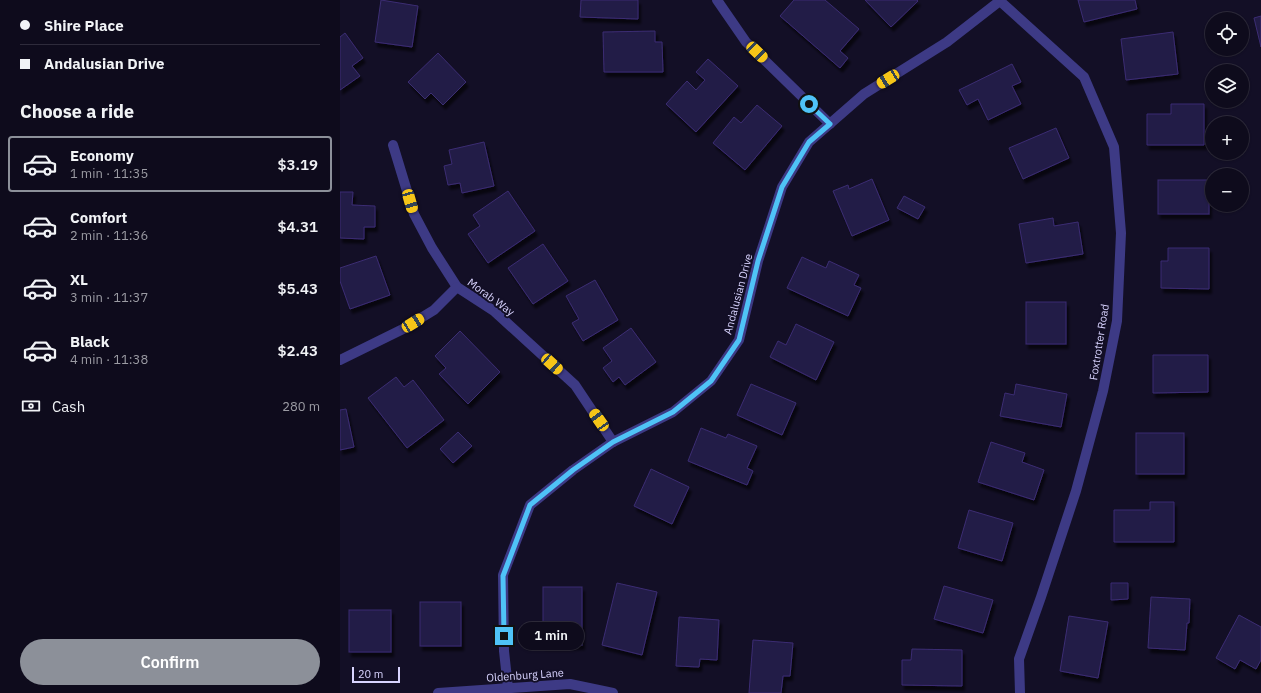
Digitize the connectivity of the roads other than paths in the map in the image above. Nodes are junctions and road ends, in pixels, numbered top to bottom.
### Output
1 (717, 0) edge
2 (1000, 1) edge
3 (830, 124) junction
4 (392, 145) dead end
5 (457, 287) junction
6 (340, 360) edge
7 (613, 442) junction
8 (508, 688) junction
9 (438, 693) edge
10 (612, 693) edge
11 (1020, 693) edge

1 - 3 street
2 - 3 street, Andalusian Drive
2 - 11 street, Foxtrotter Road
3 - 7 street, Andalusian Drive
4 - 5 street, Morab Way
5 - 6 street
5 - 7 street, Morab Way
7 - 8 street, Andalusian Drive
8 - 9 street, Oldenburg Lane
8 - 10 street, Oldenburg Lane

